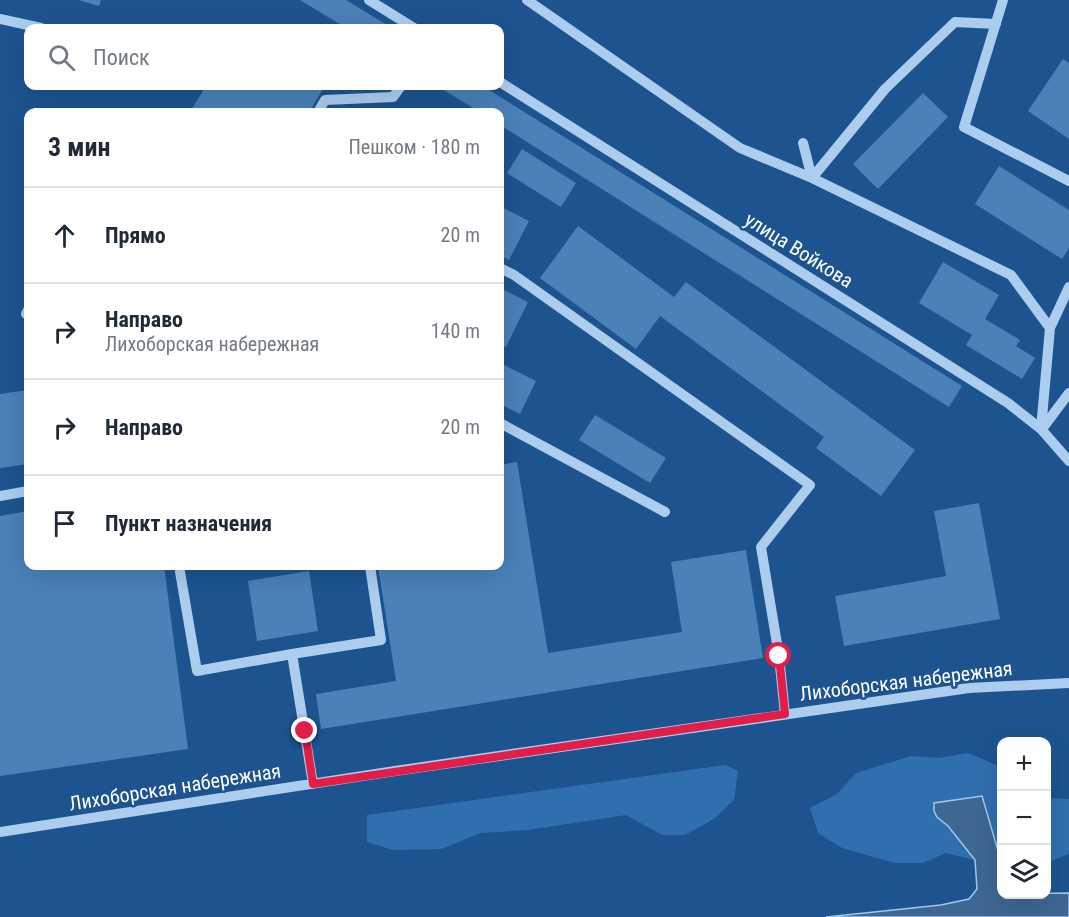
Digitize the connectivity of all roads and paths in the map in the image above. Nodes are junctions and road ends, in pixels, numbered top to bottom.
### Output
1 (369, 0) edge
2 (527, 0) edge
3 (1003, 0) edge
4 (0, 19) edge
5 (24, 24) edge
6 (408, 24) edge
7 (996, 24) junction
8 (504, 85) edge
9 (398, 90) edge
10 (320, 108) edge
11 (803, 143) dead end
12 (812, 178) junction
13 (1069, 181) edge
14 (504, 270) edge
15 (1069, 287) edge
16 (1050, 328) junction
17 (1069, 393) edge
18 (504, 425) edge
19 (1041, 429) junction
20 (1069, 461) edge
21 (24, 492) edge
22 (0, 496) edge
23 (665, 512) dead end
24 (180, 570) edge
25 (371, 570) edge
26 (292, 654) junction
27 (1069, 683) edge
28 (785, 714) junction
29 (313, 784) junction
30 (0, 832) edge

1 - 6 street
2 - 12 street
3 - 7 street
4 - 5 street
7 - 12 street
7 - 13 street
8 - 19 street, улица Войкова
9 - 10 street
11 - 12 street
12 - 16 street
14 - 28 street
15 - 16 street
16 - 19 street
17 - 19 street
18 - 23 street
19 - 20 street, улица Войкова
21 - 22 street
24 - 26 street
25 - 26 street
26 - 29 street
27 - 28 street, Лихоборская набережная
28 - 29 street, Лихоборская набережная
29 - 30 street, Лихоборская набережная

